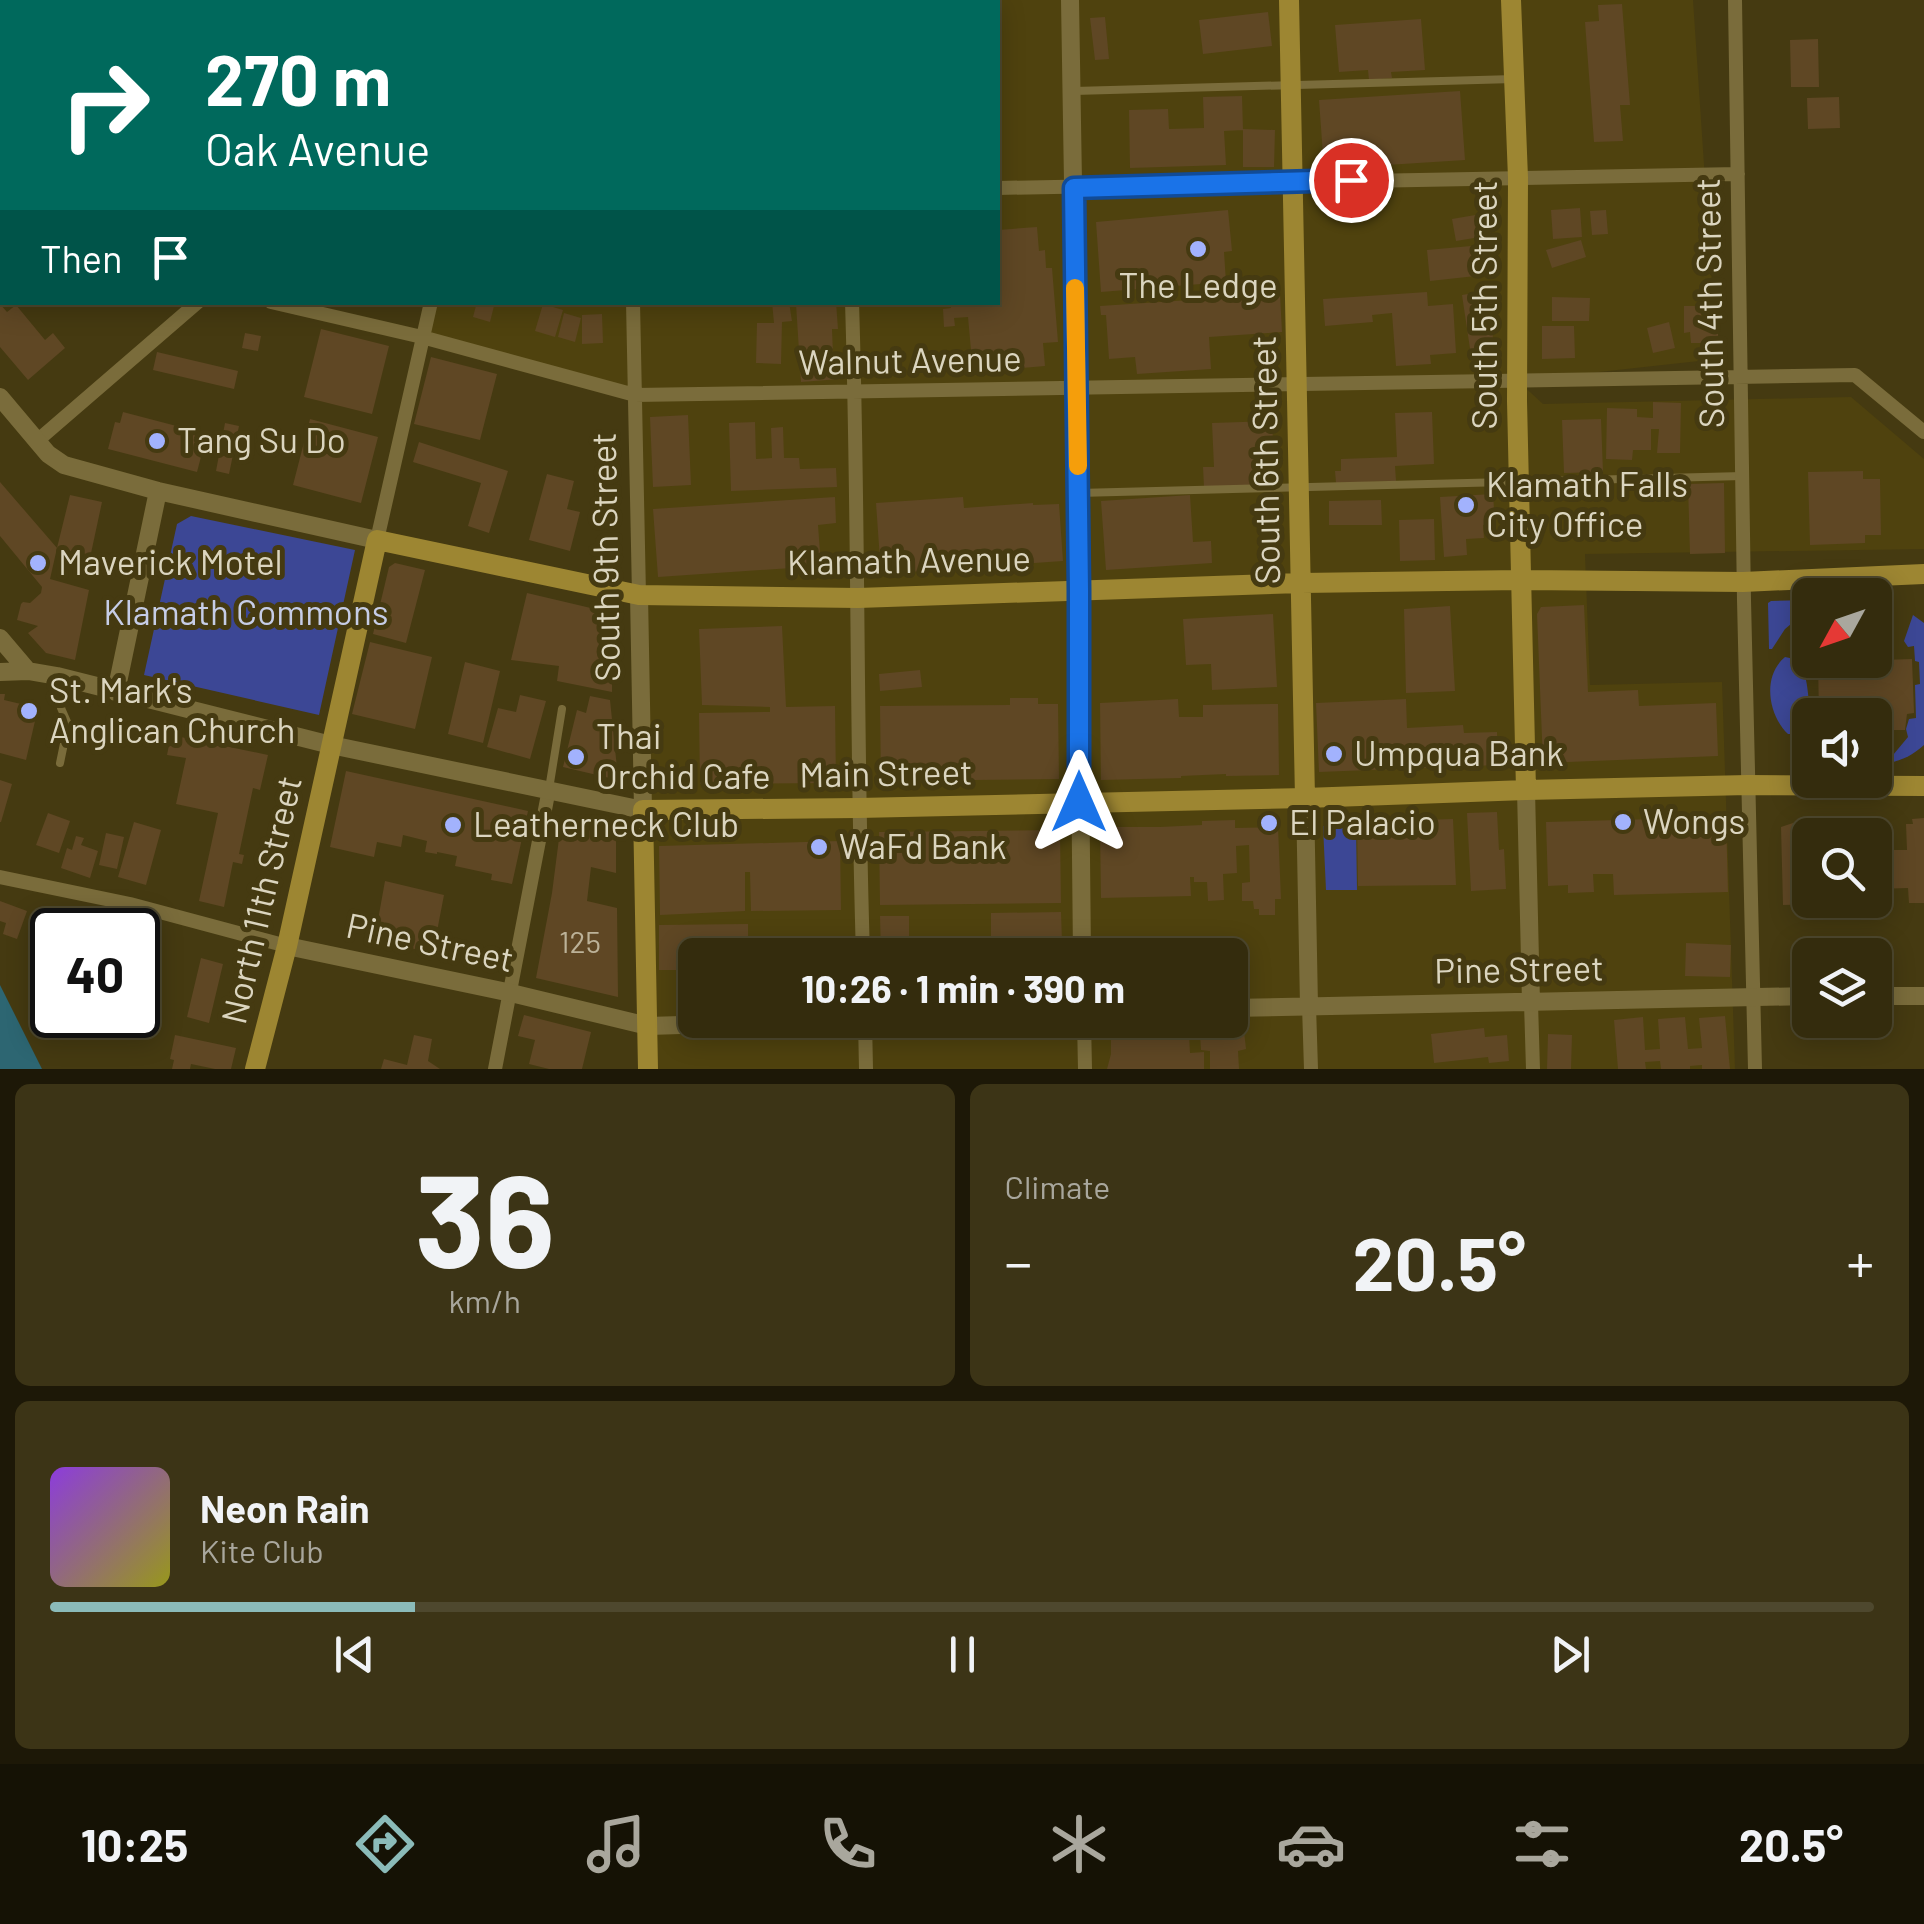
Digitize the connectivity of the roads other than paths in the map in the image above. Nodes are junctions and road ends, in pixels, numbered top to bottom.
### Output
1 (1070, 0) edge
2 (1289, 0) edge
3 (1511, 0) edge
4 (1735, 0) edge
5 (1514, 79) junction
6 (1290, 85) junction
7 (1072, 91) junction
8 (1738, 174) junction
9 (1518, 178) junction
10 (1292, 182) junction
11 (1000, 188) edge
12 (1074, 188) junction
13 (194, 305) edge
14 (284, 305) edge
15 (430, 305) edge
16 (633, 305) edge
17 (852, 305) edge
18 (422, 337) junction
19 (1741, 377) junction
20 (1516, 380) junction
21 (1296, 384) junction
22 (1077, 390) junction
23 (854, 391) junction
24 (635, 395) junction
25 (0, 397) edge
26 (1924, 432) edge
27 (36, 440) junction
28 (1742, 476) junction
29 (1518, 482) junction
30 (1299, 488) junction
31 (158, 491) junction
32 (1078, 493) junction
33 (377, 540) junction
34 (1924, 574) edge
35 (1520, 580) junction
36 (1744, 582) junction
37 (1301, 584) junction
38 (1079, 590) junction
39 (639, 595) junction
40 (858, 598) junction
41 (0, 638) edge
42 (28, 671) junction
43 (0, 672) edge
44 (68, 679) junction
45 (116, 692) junction
46 (562, 709) dead end
47 (332, 745) junction
48 (60, 763) dead end
49 (1748, 785) junction
50 (1924, 786) edge
51 (550, 789) junction
52 (1526, 790) junction
53 (1305, 798) junction
54 (1079, 802) junction
55 (858, 808) junction
56 (643, 810) junction
57 (0, 876) edge
58 (862, 938) edge
59 (1082, 938) edge
60 (287, 946) junction
61 (511, 992) junction
62 (1753, 996) junction
63 (1792, 996) edge
64 (1892, 996) edge
65 (1924, 996) edge
66 (1531, 1003) junction
67 (1310, 1006) junction
68 (1248, 1008) edge
69 (678, 1025) edge
70 (648, 1026) junction
71 (865, 1038) edge
72 (1084, 1038) edge
73 (255, 1069) edge
74 (494, 1069) edge
75 (648, 1069) edge
76 (866, 1069) edge
77 (1085, 1069) edge
78 (1311, 1069) edge
79 (1533, 1069) edge
80 (1754, 1069) edge

1 - 7 street
2 - 6 main road, South 6th Street
3 - 5 main road, South 5th Street
4 - 8 street, South 4th Street
5 - 6 lane
5 - 9 main road, South 5th Street
6 - 7 lane
6 - 10 main road, South 6th Street
7 - 12 street
8 - 9 street
8 - 19 street, South 4th Street
9 - 10 street
9 - 20 main road, South 5th Street
10 - 12 street
10 - 21 main road, South 6th Street
11 - 12 street
12 - 22 street
13 - 27 street
14 - 18 street, Walnut Avenue
15 - 18 street
16 - 24 street, South 9th Street
17 - 23 street
18 - 24 street, Walnut Avenue
18 - 33 street
19 - 20 street, Walnut Avenue
19 - 26 street, Walnut Avenue
19 - 28 street, South 4th Street
20 - 21 street, Walnut Avenue
20 - 29 main road, South 5th Street
21 - 22 street, Walnut Avenue
21 - 30 main road, South 6th Street
22 - 23 street, Walnut Avenue
22 - 32 street
23 - 24 street, Walnut Avenue
23 - 40 street
24 - 39 street, South 9th Street
25 - 27 street, Klamath Avenue
27 - 31 street, Klamath Avenue
28 - 29 lane
28 - 36 street, South 4th Street
29 - 30 lane
29 - 35 main road, South 5th Street
30 - 32 lane
30 - 37 main road, South 6th Street
31 - 33 street, Klamath Avenue
31 - 45 street
32 - 38 street
33 - 39 main road, Klamath Avenue
33 - 47 main road, North 11th Street
34 - 36 main road, Klamath Avenue
35 - 36 main road, Klamath Avenue
35 - 37 main road, Klamath Avenue
35 - 52 main road, South 5th Street
36 - 49 street, South 4th Street
37 - 38 main road, Klamath Avenue
37 - 53 main road, South 6th Street
38 - 40 main road, Klamath Avenue
38 - 54 street
39 - 40 main road, Klamath Avenue
39 - 56 street, South 9th Street
40 - 55 street
41 - 42 street
42 - 43 street, Main Street
42 - 44 street, Main Street
44 - 45 street, Main Street
44 - 48 lane
45 - 47 street, Main Street
46 - 51 lane
47 - 51 street, Main Street
47 - 60 main road, North 11th Street
49 - 50 main road, Main Street
49 - 52 main road, Main Street
49 - 62 street, South 4th Street
51 - 56 street, Main Street
51 - 61 street
52 - 53 main road, Main Street
52 - 66 street
53 - 54 main road, Main Street
53 - 67 street
54 - 55 main road, Main Street
54 - 59 street
55 - 56 main road, Main Street
55 - 58 street
56 - 70 main road
57 - 60 street, Pine Street
60 - 61 street, Pine Street
60 - 73 main road, North 11th Street
61 - 70 street, Pine Street
61 - 74 street
62 - 63 street, Pine Street
62 - 66 street, Pine Street
62 - 80 street, South 4th Street
64 - 65 street
66 - 67 street, Pine Street
66 - 79 street
67 - 68 street, Pine Street
67 - 78 street
69 - 70 street, Pine Street
70 - 75 main road
71 - 76 street
72 - 77 street

